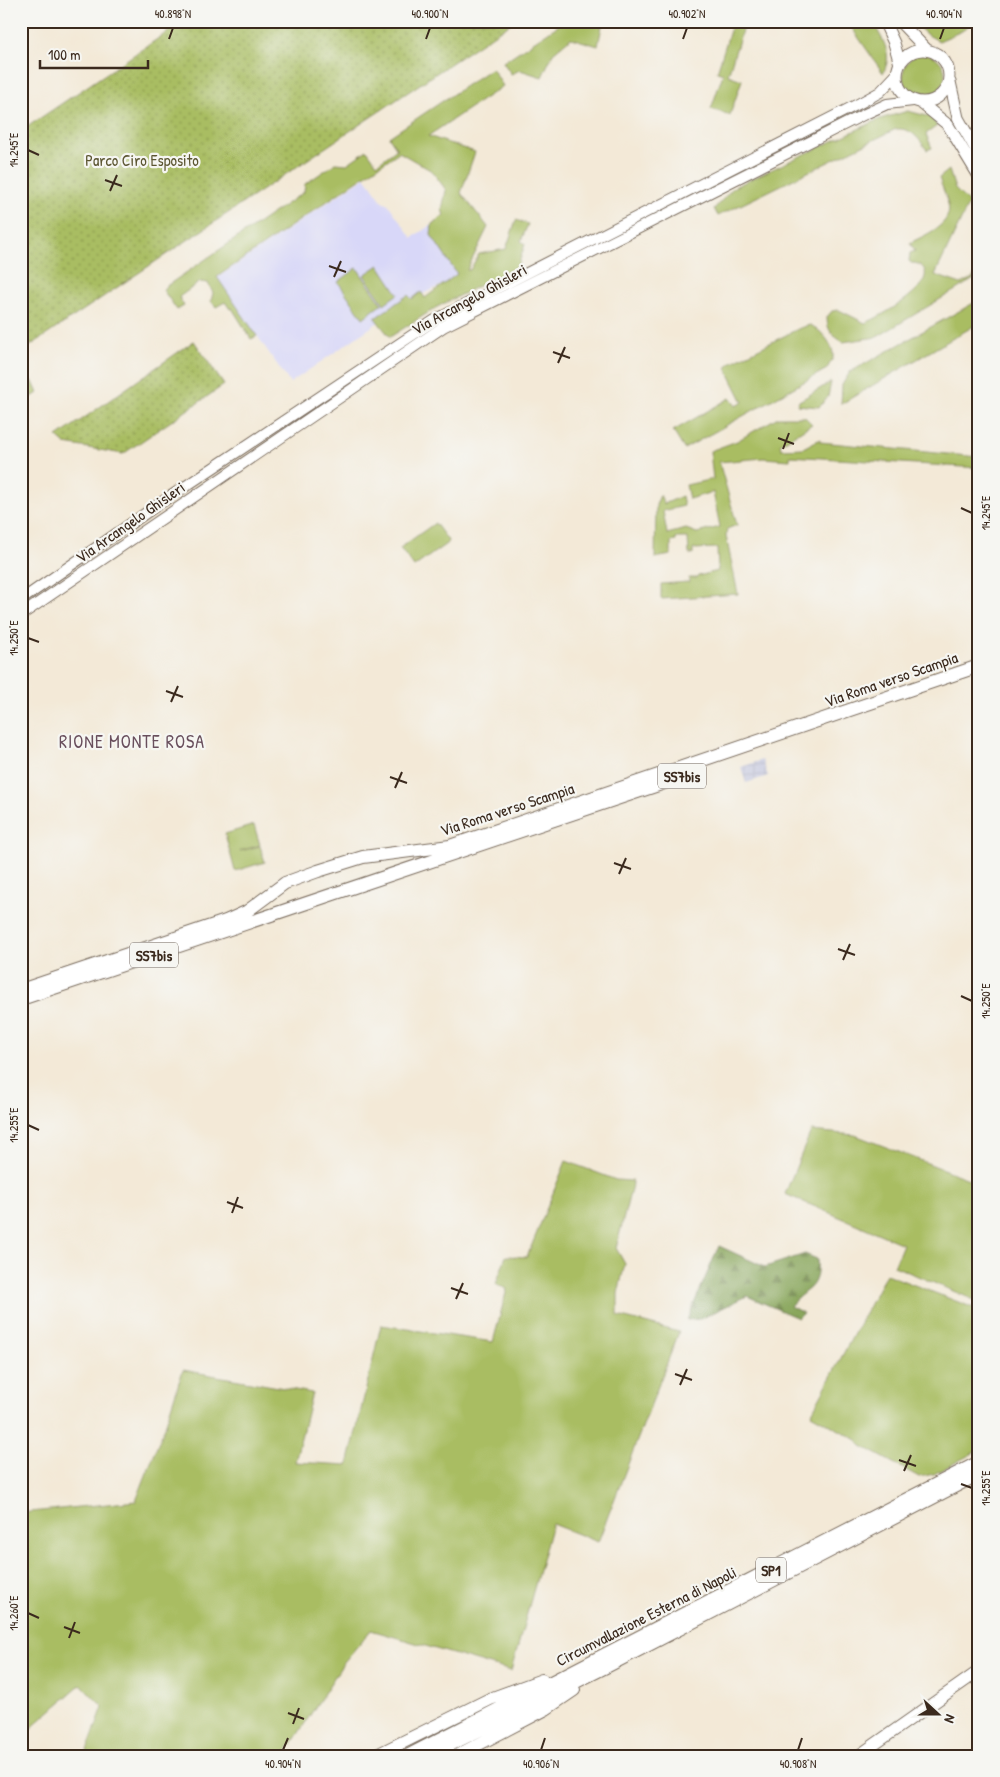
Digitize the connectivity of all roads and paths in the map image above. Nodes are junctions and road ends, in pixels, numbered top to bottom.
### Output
1 (884, 21) edge
2 (899, 21) edge
3 (927, 50) junction
4 (898, 69) junction
5 (950, 82) junction
6 (917, 102) junction
7 (979, 155) edge
8 (979, 176) edge
9 (21, 600) edge
10 (21, 615) edge
11 (979, 666) edge
12 (979, 675) edge
13 (904, 696) junction
14 (396, 852) junction
15 (388, 877) junction
16 (272, 892) junction
17 (286, 911) junction
18 (26, 993) edge
19 (979, 1462) edge
20 (979, 1474) edge
21 (608, 1666) junction
22 (580, 1668) junction
23 (979, 1671) edge
24 (410, 1754) edge
25 (375, 1756) edge
26 (428, 1756) edge
27 (456, 1756) edge
28 (858, 1756) edge

1 - 4 main road
2 - 3 main road
3 - 4 main road
3 - 5 main road
4 - 6 main road
4 - 9 street, Via Arcangelo Ghisleri
5 - 6 main road
5 - 7 main road
6 - 8 main road
6 - 10 street, Via Arcangelo Ghisleri
11 - 13 main road, Via Roma verso Scampia / SS7bis
12 - 13 main road, Via Roma verso Scampia / SS7bis
13 - 14 main road, Via Roma verso Scampia / SS7bis
13 - 15 main road, Via Roma verso Scampia / SS7bis
14 - 15 main road
14 - 16 main road, Via Roma verso Scampia
15 - 17 main road, Via Roma verso Scampia
16 - 17 main road
16 - 18 main road, Via Roma verso Scampia / SS7bis
17 - 18 main road, Via Roma verso Scampia / SS7bis
19 - 22 main road, Circumvallazione Esterna di Napoli / SP1
20 - 21 main road, Circumvallazione Esterna di Napoli / SP1
21 - 26 main road, Circumvallazione Esterna di Napoli / SP1
21 - 27 main road
22 - 24 main road, Circumvallazione Esterna di Napoli
22 - 25 main road
23 - 28 main road

